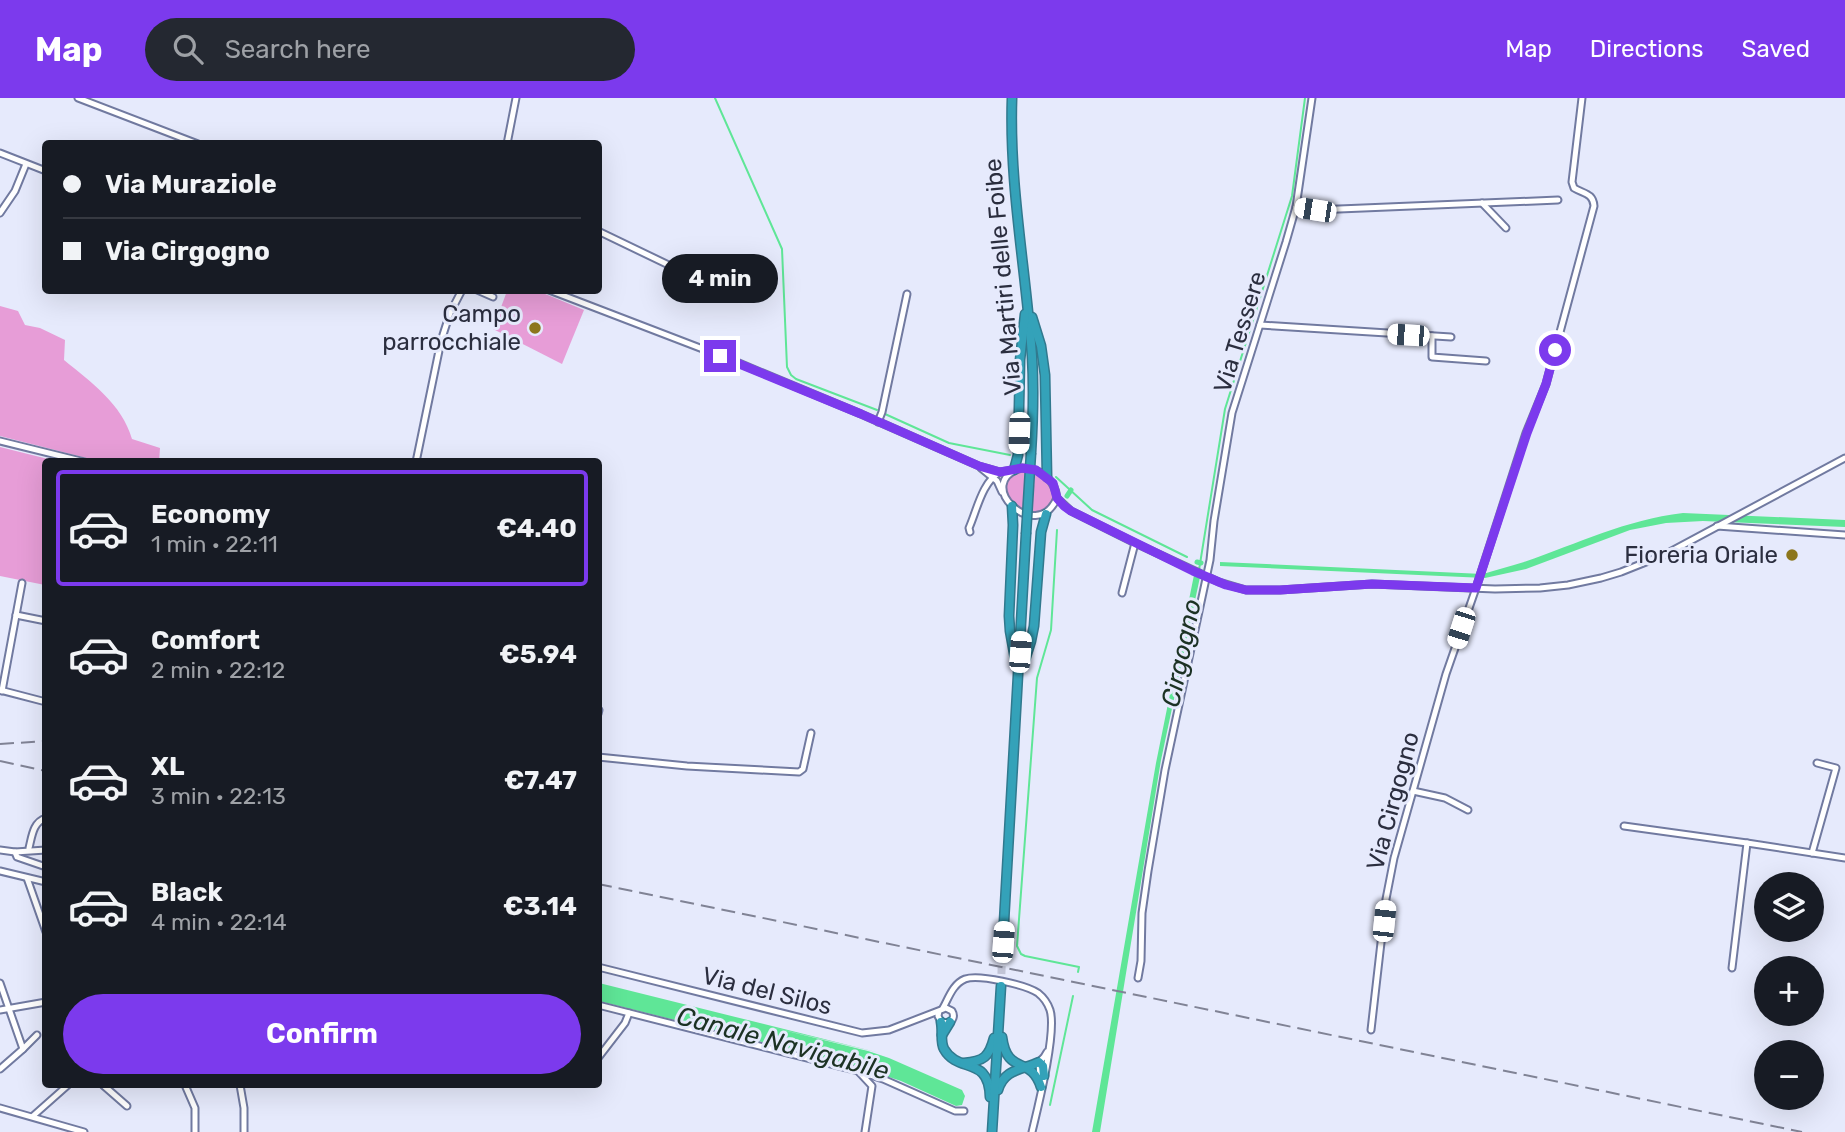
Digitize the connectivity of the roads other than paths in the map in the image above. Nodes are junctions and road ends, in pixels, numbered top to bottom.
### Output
1 (78, 98) edge
2 (516, 98) edge
3 (1012, 98) edge
4 (1312, 98) edge
5 (1582, 98) edge
6 (188, 140) edge
7 (508, 140) edge
8 (0, 153) edge
9 (26, 164) junction
10 (42, 170) edge
11 (1558, 200) dead end
12 (1482, 203) junction
13 (1296, 207) junction
14 (0, 214) edge
15 (1506, 228) dead end
16 (602, 233) edge
17 (705, 285) dead end
18 (460, 294) edge
19 (486, 294) edge
20 (559, 294) edge
21 (907, 294) dead end
22 (492, 297) dead end
23 (1027, 301) junction
24 (1260, 325) junction
25 (1432, 336) junction
26 (1451, 337) dead end
27 (1486, 361) dead end
28 (878, 422) junction
29 (0, 441) edge
30 (69, 458) edge
31 (417, 458) edge
32 (1845, 458) edge
33 (979, 466) junction
34 (1014, 470) junction
35 (1000, 472) junction
36 (992, 476) junction
37 (1047, 477) junction
38 (1003, 493) junction
39 (1057, 498) junction
40 (1012, 506) junction
41 (1071, 511) junction
42 (1048, 512) junction
43 (1717, 526) junction
44 (970, 532) dead end
45 (1845, 535) edge
46 (1135, 543) junction
47 (1206, 577) junction
48 (22, 583) dead end
49 (1477, 584) junction
50 (1122, 593) dead end
51 (16, 615) junction
52 (42, 620) edge
53 (1018, 678) junction
54 (1, 690) edge
55 (42, 701) edge
56 (811, 733) dead end
57 (602, 757) edge
58 (1817, 763) dead end
59 (1413, 791) junction
60 (1468, 810) dead end
61 (42, 819) edge
62 (1624, 826) dead end
63 (1747, 843) junction
64 (29, 849) junction
65 (0, 850) edge
66 (42, 850) edge
67 (15, 852) junction
68 (1812, 853) junction
69 (1845, 858) edge
70 (42, 866) edge
71 (0, 871) edge
72 (27, 878) junction
73 (42, 882) edge
74 (42, 921) edge
75 (1002, 957) tunnel mouth
76 (602, 968) edge
77 (1732, 968) dead end
78 (1138, 978) dead end
79 (0, 983) edge
80 (1001, 986) tunnel mouth
81 (951, 992) junction
82 (42, 1003) edge
83 (602, 1006) edge
84 (9, 1008) junction
85 (941, 1009) junction
86 (0, 1010) edge
87 (952, 1011) junction
88 (629, 1013) junction
89 (925, 1016) junction
90 (999, 1021) junction
91 (944, 1022) junction
92 (1371, 1030) dead end
93 (37, 1035) dead end
94 (1049, 1046) junction
95 (23, 1049) junction
96 (602, 1053) edge
97 (1039, 1062) junction
98 (961, 1063) junction
99 (1026, 1067) junction
100 (0, 1069) edge
101 (858, 1071) junction
102 (1044, 1076) junction
103 (882, 1078) junction
104 (872, 1086) junction
105 (1041, 1087) junction
106 (65, 1088) edge
107 (106, 1088) edge
108 (186, 1088) edge
109 (241, 1088) edge
110 (127, 1106) dead end
111 (0, 1108) edge
112 (964, 1111) dead end
113 (33, 1116) junction
114 (993, 1117) junction
115 (84, 1132) edge
116 (195, 1132) edge
117 (244, 1132) edge
118 (865, 1132) edge
119 (992, 1132) edge
120 (1032, 1132) edge

1 - 6 street
2 - 7 street
3 - 23 highway, Via Martiri delle Foibe
4 - 13 street, Via Tessere
5 - 49 street, Via Cirgogno
8 - 9 street
9 - 10 street
9 - 14 street
11 - 12 street
12 - 13 street
12 - 15 street
13 - 24 street, Via Tessere
16 - 17 street
18 - 31 street
19 - 22 street
20 - 28 street
21 - 28 street
23 - 34 highway
23 - 37 highway
23 - 53 highway, Via Martiri delle Foibe, bridge
24 - 25 street
24 - 47 street, Via Tessere
25 - 26 street
25 - 27 street
28 - 33 street
29 - 30 street
32 - 43 street
33 - 35 street
33 - 36 street
34 - 35 street
34 - 37 street
34 - 38 street
35 - 36 street
36 - 38 street
36 - 44 street
37 - 39 street
38 - 40 street
39 - 41 street
39 - 42 street
40 - 42 street
40 - 53 highway
41 - 42 street
41 - 46 street
42 - 53 highway
43 - 45 street
43 - 49 street
46 - 47 street
46 - 50 street
47 - 49 street
47 - 78 street, Via Tessere
48 - 51 street
49 - 59 street, Via Cirgogno
51 - 52 street
51 - 54 street
53 - 75 highway, Via Martiri delle Foibe
54 - 55 street
56 - 57 street
58 - 68 street
59 - 60 street
59 - 92 street, Via Cirgogno
61 - 64 street
62 - 63 street
63 - 68 street
63 - 77 street
64 - 66 street
64 - 67 street
65 - 67 street
67 - 70 street
68 - 69 street
71 - 72 street
72 - 73 street
72 - 74 street
76 - 89 street, Via del Silos
79 - 84 street
80 - 90 highway
81 - 85 street
81 - 87 street
81 - 94 street
82 - 84 street
83 - 88 street
84 - 86 street
84 - 95 street
85 - 87 street
85 - 89 street, Via del Silos
85 - 91 street
87 - 91 street
88 - 96 street
88 - 101 street
89 - 91 street
90 - 98 highway
90 - 99 highway
90 - 114 highway
91 - 98 highway
93 - 95 street
94 - 97 street
94 - 102 street
95 - 100 street
97 - 99 highway
97 - 102 highway
97 - 105 street
98 - 114 highway
99 - 105 highway
99 - 114 highway
101 - 103 street
101 - 104 street
102 - 105 street
103 - 104 street
103 - 112 street
104 - 118 street
105 - 120 street
106 - 113 street
107 - 110 street
108 - 116 street
109 - 117 street
111 - 113 street
113 - 115 street
114 - 119 highway

